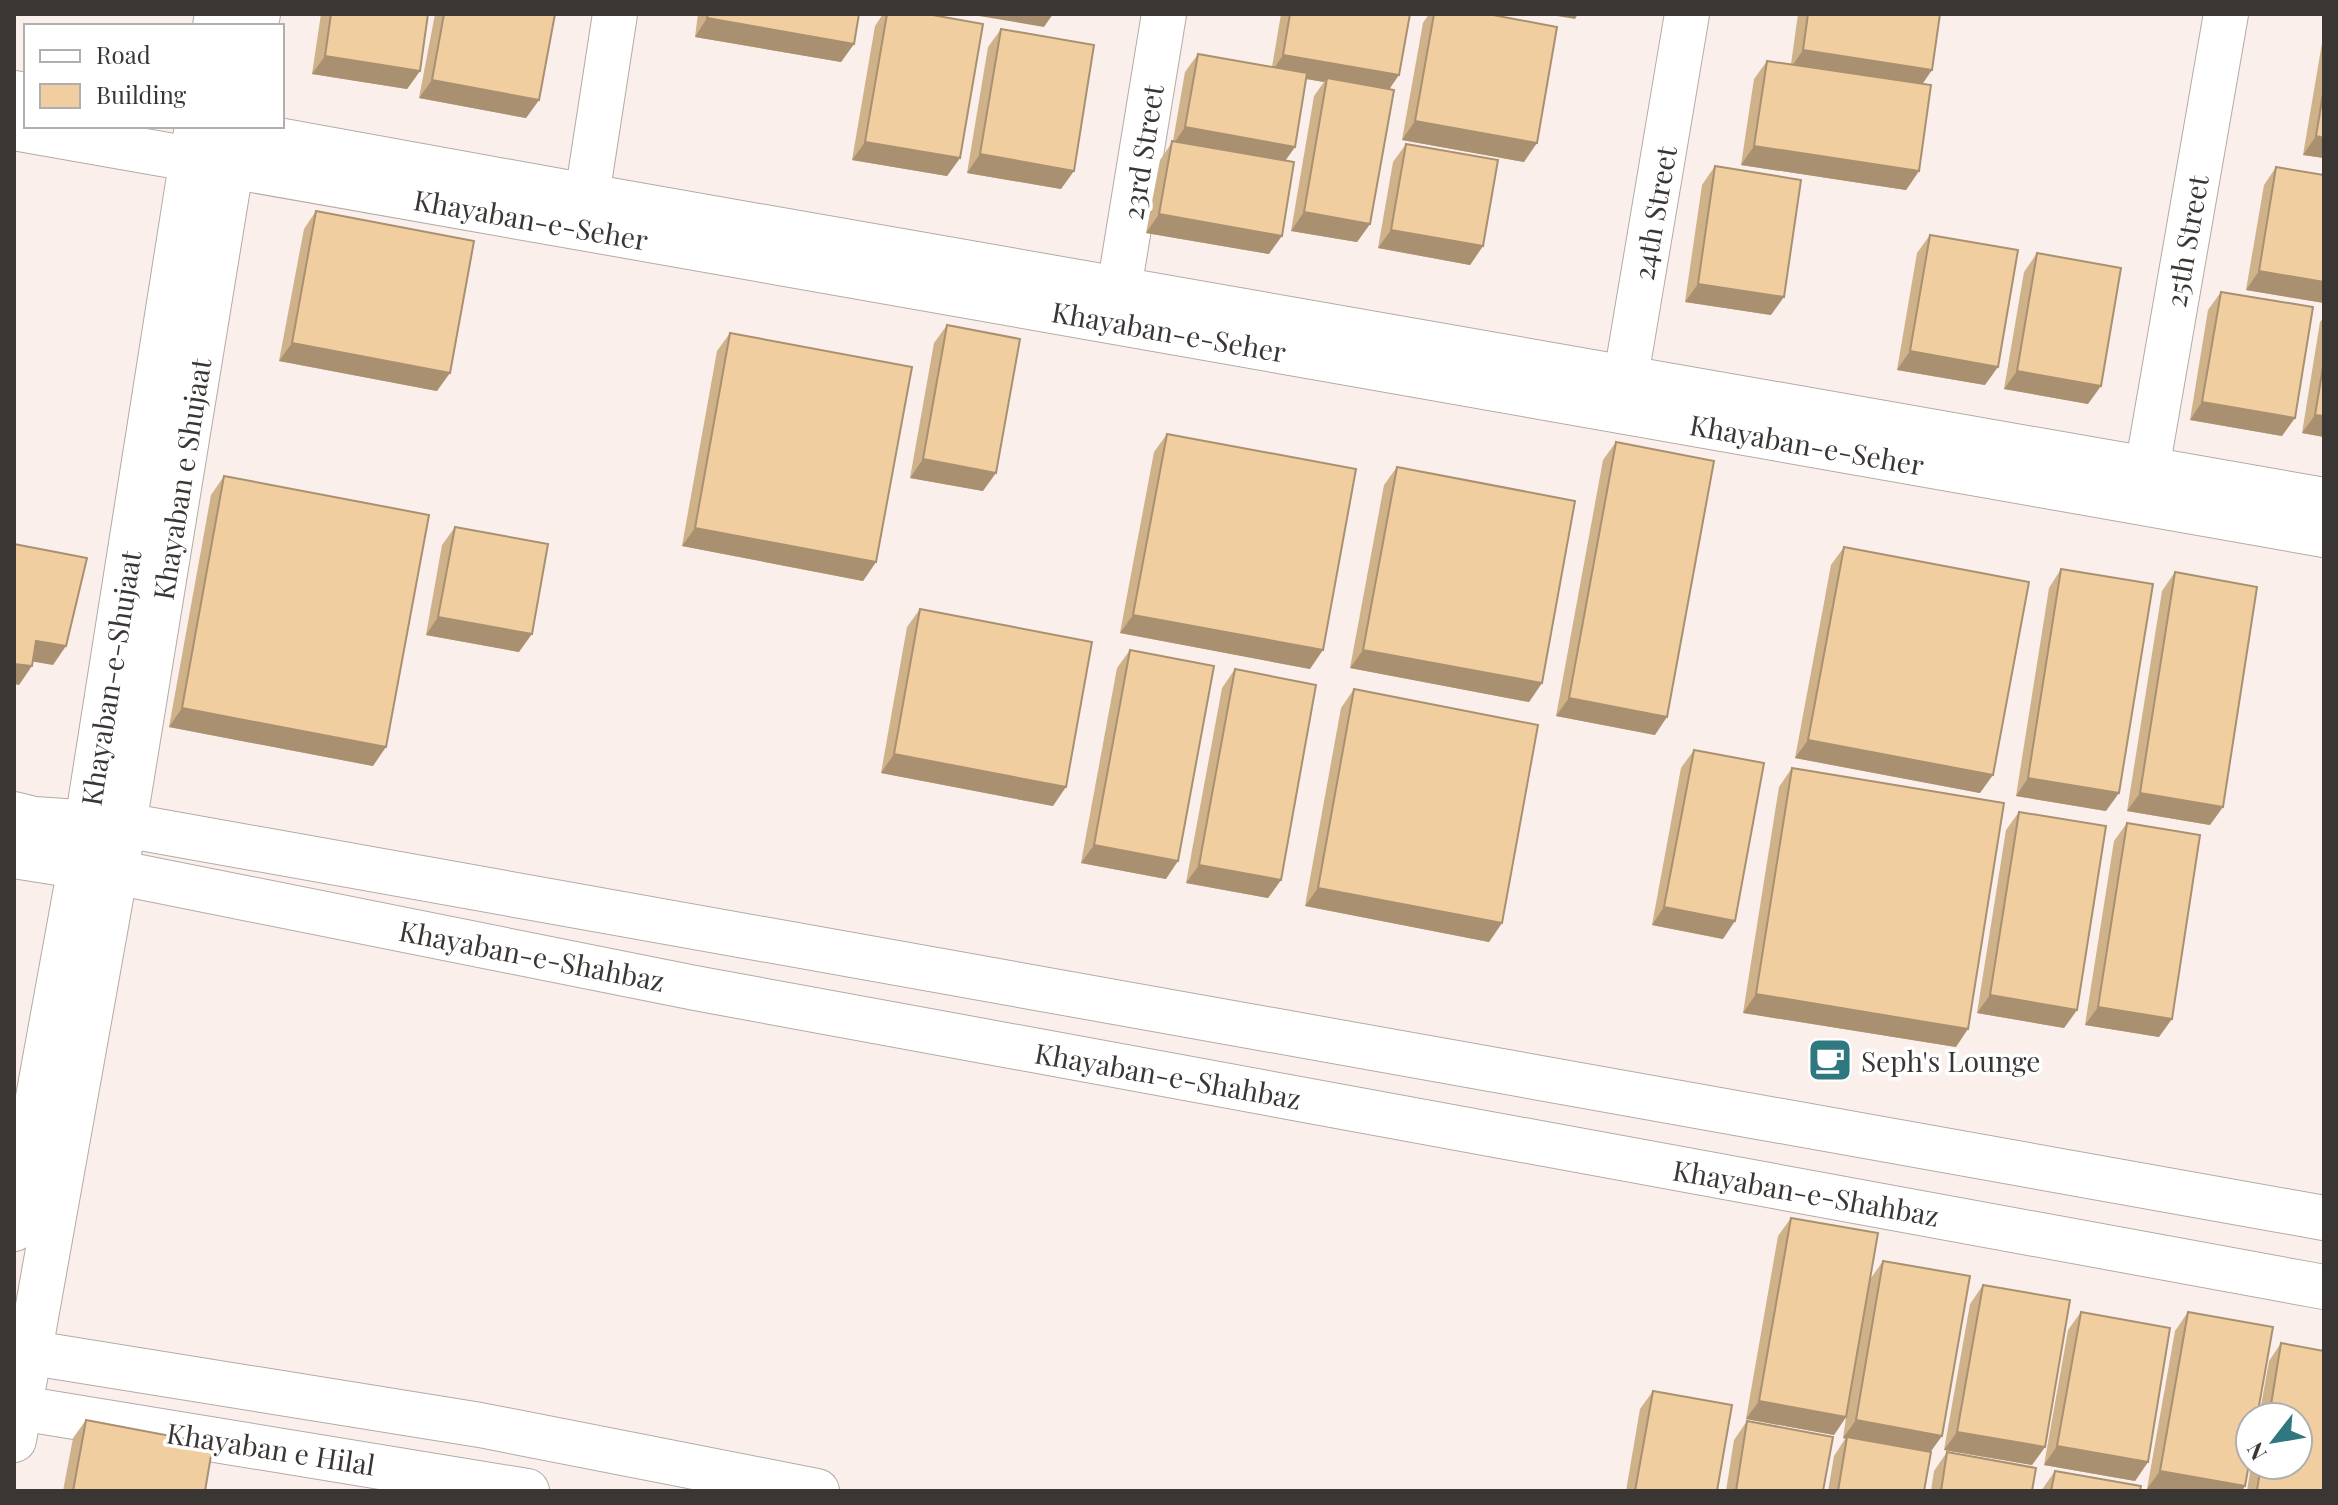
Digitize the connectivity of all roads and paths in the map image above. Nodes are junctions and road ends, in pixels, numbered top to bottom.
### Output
1 (615, 14) edge
2 (1164, 14) edge
3 (1687, 14) edge
4 (2226, 14) edge
5 (14, 128) edge
6 (216, 139) edge
7 (587, 196) junction
8 (1119, 289) junction
9 (1623, 394) junction
10 (2147, 469) junction
11 (2324, 500) edge
12 (2324, 535) edge
13 (19, 820) edge
14 (106, 823) junction
15 (98, 869) junction
16 (2324, 1218) edge
17 (14, 1229) edge
18 (2324, 1287) edge
19 (23, 1351) edge
20 (16, 1418) edge
21 (480, 1425) junction
22 (468, 1486) edge
23 (527, 1491) edge
24 (817, 1491) edge

1 - 7 street
2 - 8 street, 23rd Street
3 - 9 street, 24th Street
4 - 10 street, 25th Street
5 - 6 street, Khayaban-e-Seher
6 - 7 street, Khayaban-e-Seher
6 - 9 street, Khayaban-e-Seher
6 - 14 street, Khayaban e Shujaat
7 - 8 street, Khayaban-e-Seher
8 - 9 street, Khayaban-e-Seher
9 - 10 street, Khayaban-e-Seher
9 - 12 street, Khayaban-e-Seher
10 - 11 street, Khayaban-e-Seher
13 - 14 street, Khayaban-e-Shahbaz
13 - 15 street, Khayaban-e-Shahbaz
14 - 15 street, Khayaban-e-Shujaat
14 - 16 street, Khayaban-e-Shahbaz
15 - 17 street, Khayaban-e-Shujaat
15 - 18 street, Khayaban-e-Shahbaz
15 - 19 street, Khayaban-e-Shujaat
19 - 20 street, Khayaban-e-Shujaat
19 - 21 street
20 - 22 street, Khayaban e Hilal
21 - 22 street
21 - 24 street
22 - 23 street, Khayaban e Hilal

